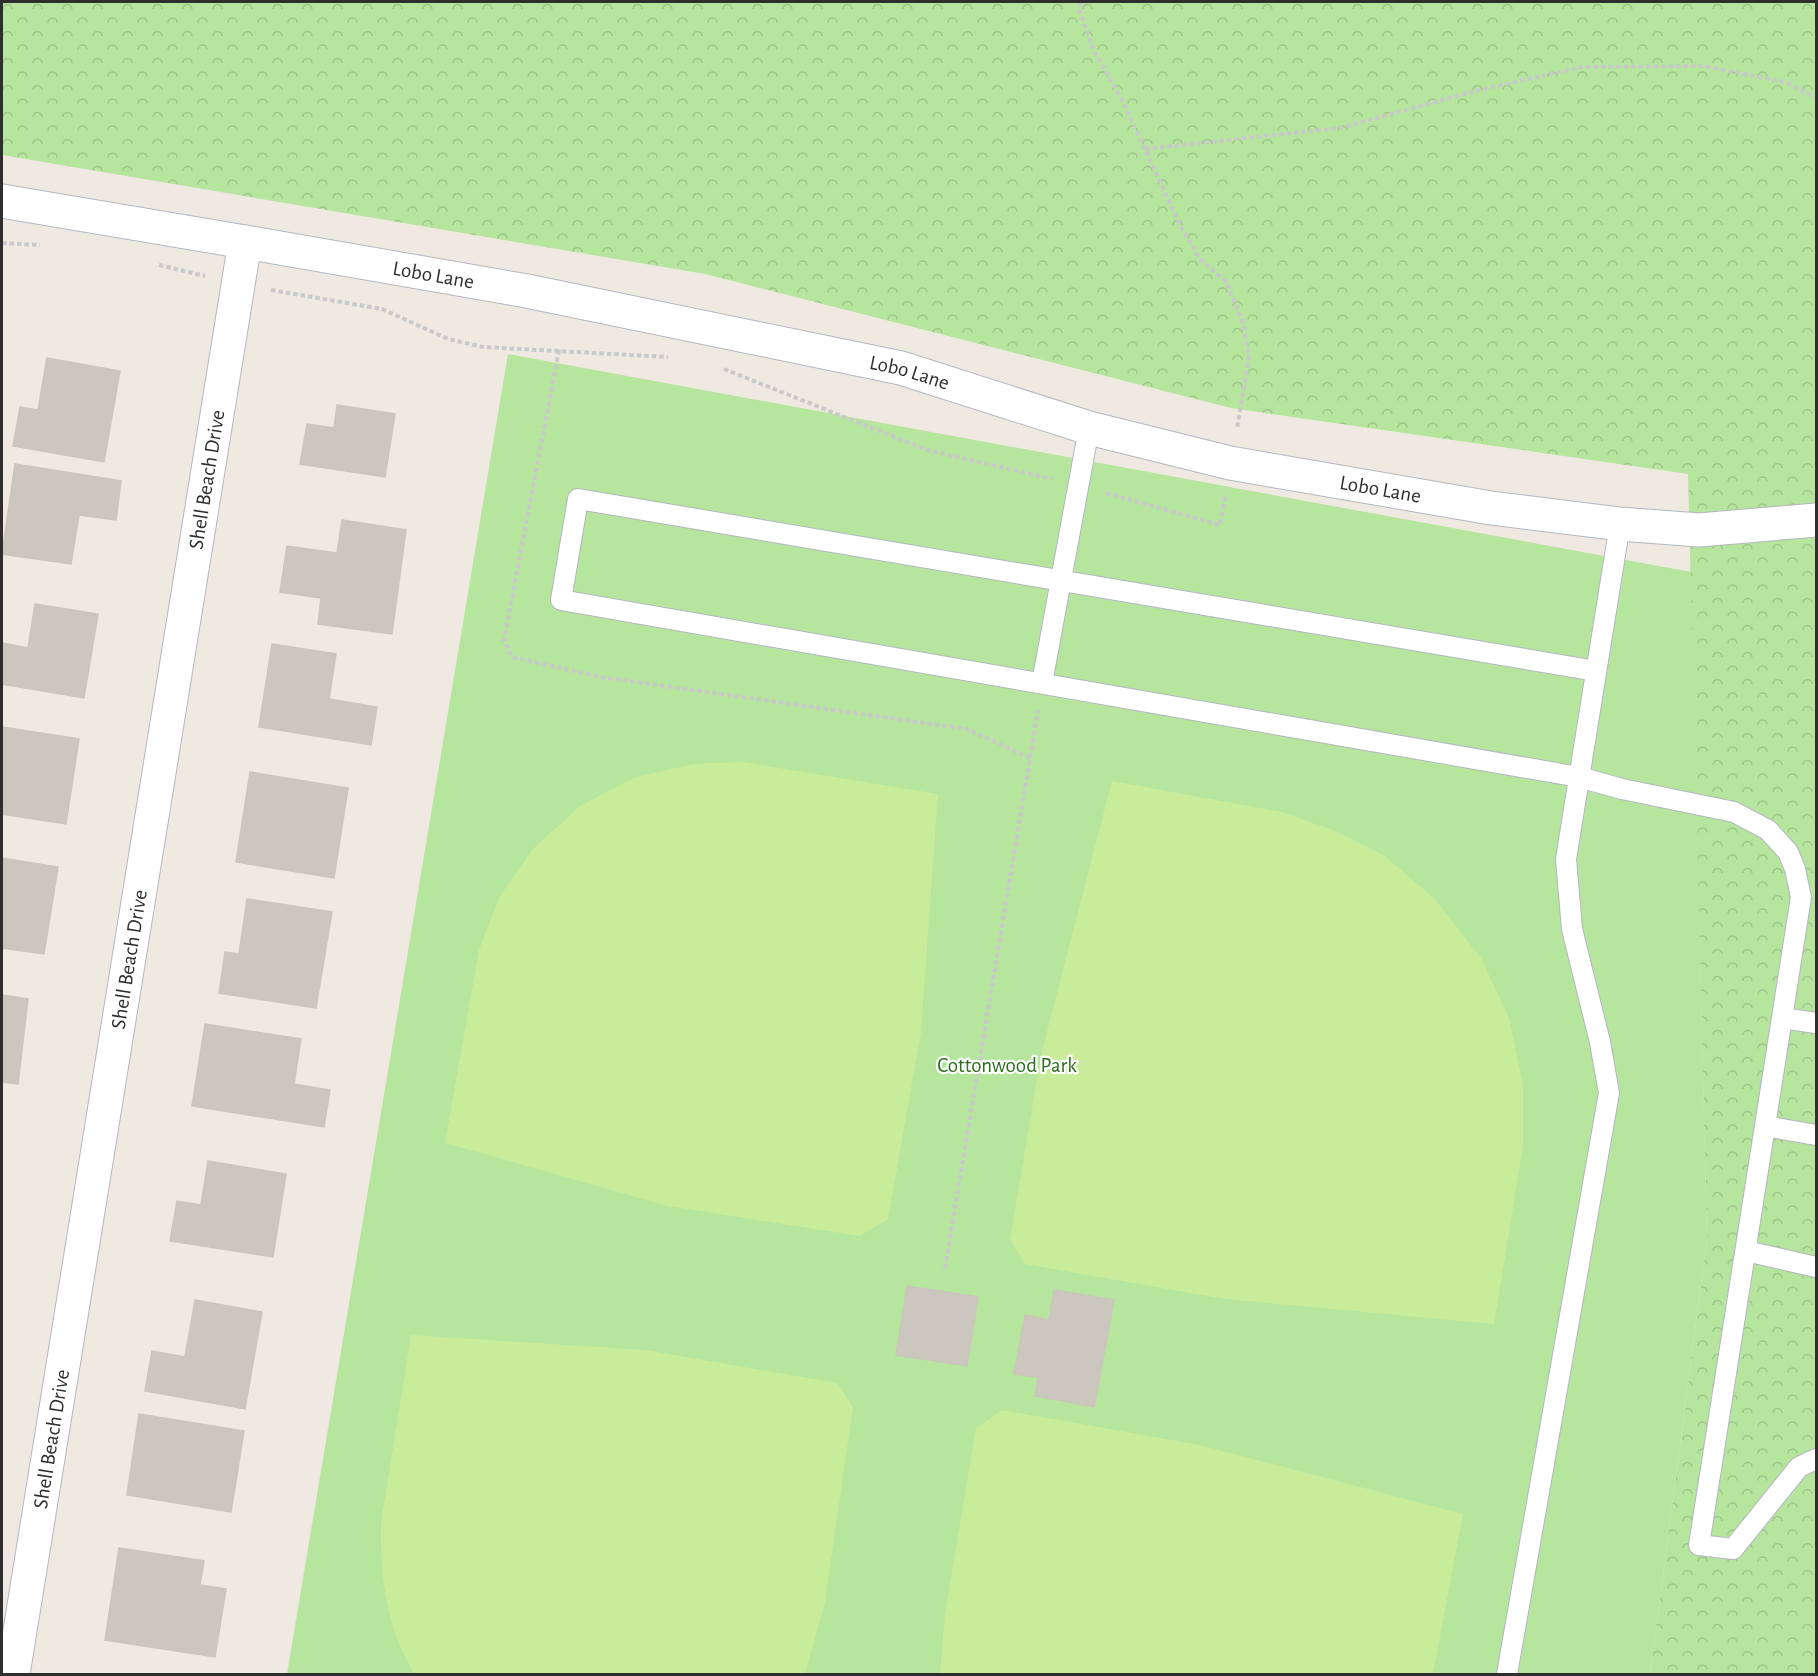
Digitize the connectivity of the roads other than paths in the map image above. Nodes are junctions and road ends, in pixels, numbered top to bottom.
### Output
1 (2, 201) edge
2 (245, 242) junction
3 (1089, 428) junction
4 (1816, 520) edge
5 (1620, 524) junction
6 (1061, 582) junction
7 (1596, 671) junction
8 (1042, 683) junction
9 (1579, 777) junction
10 (1782, 1018) junction
11 (1816, 1023) edge
12 (1765, 1126) junction
13 (1816, 1135) edge
14 (1746, 1251) junction
15 (1816, 1267) edge
16 (1816, 1459) edge
17 (13, 1674) edge
18 (1507, 1674) edge

1 - 2 street, Lobo Lane
2 - 3 street, Lobo Lane
2 - 17 street, Shell Beach Drive
3 - 5 street, Lobo Lane
3 - 6 lane
4 - 5 street, Lobo Lane
5 - 7 lane
6 - 7 lane
6 - 8 lane
6 - 8 lane
7 - 9 lane
8 - 9 lane
9 - 10 lane
9 - 18 lane
10 - 11 lane
10 - 12 lane
12 - 13 lane
12 - 14 lane
14 - 15 lane
14 - 16 lane

